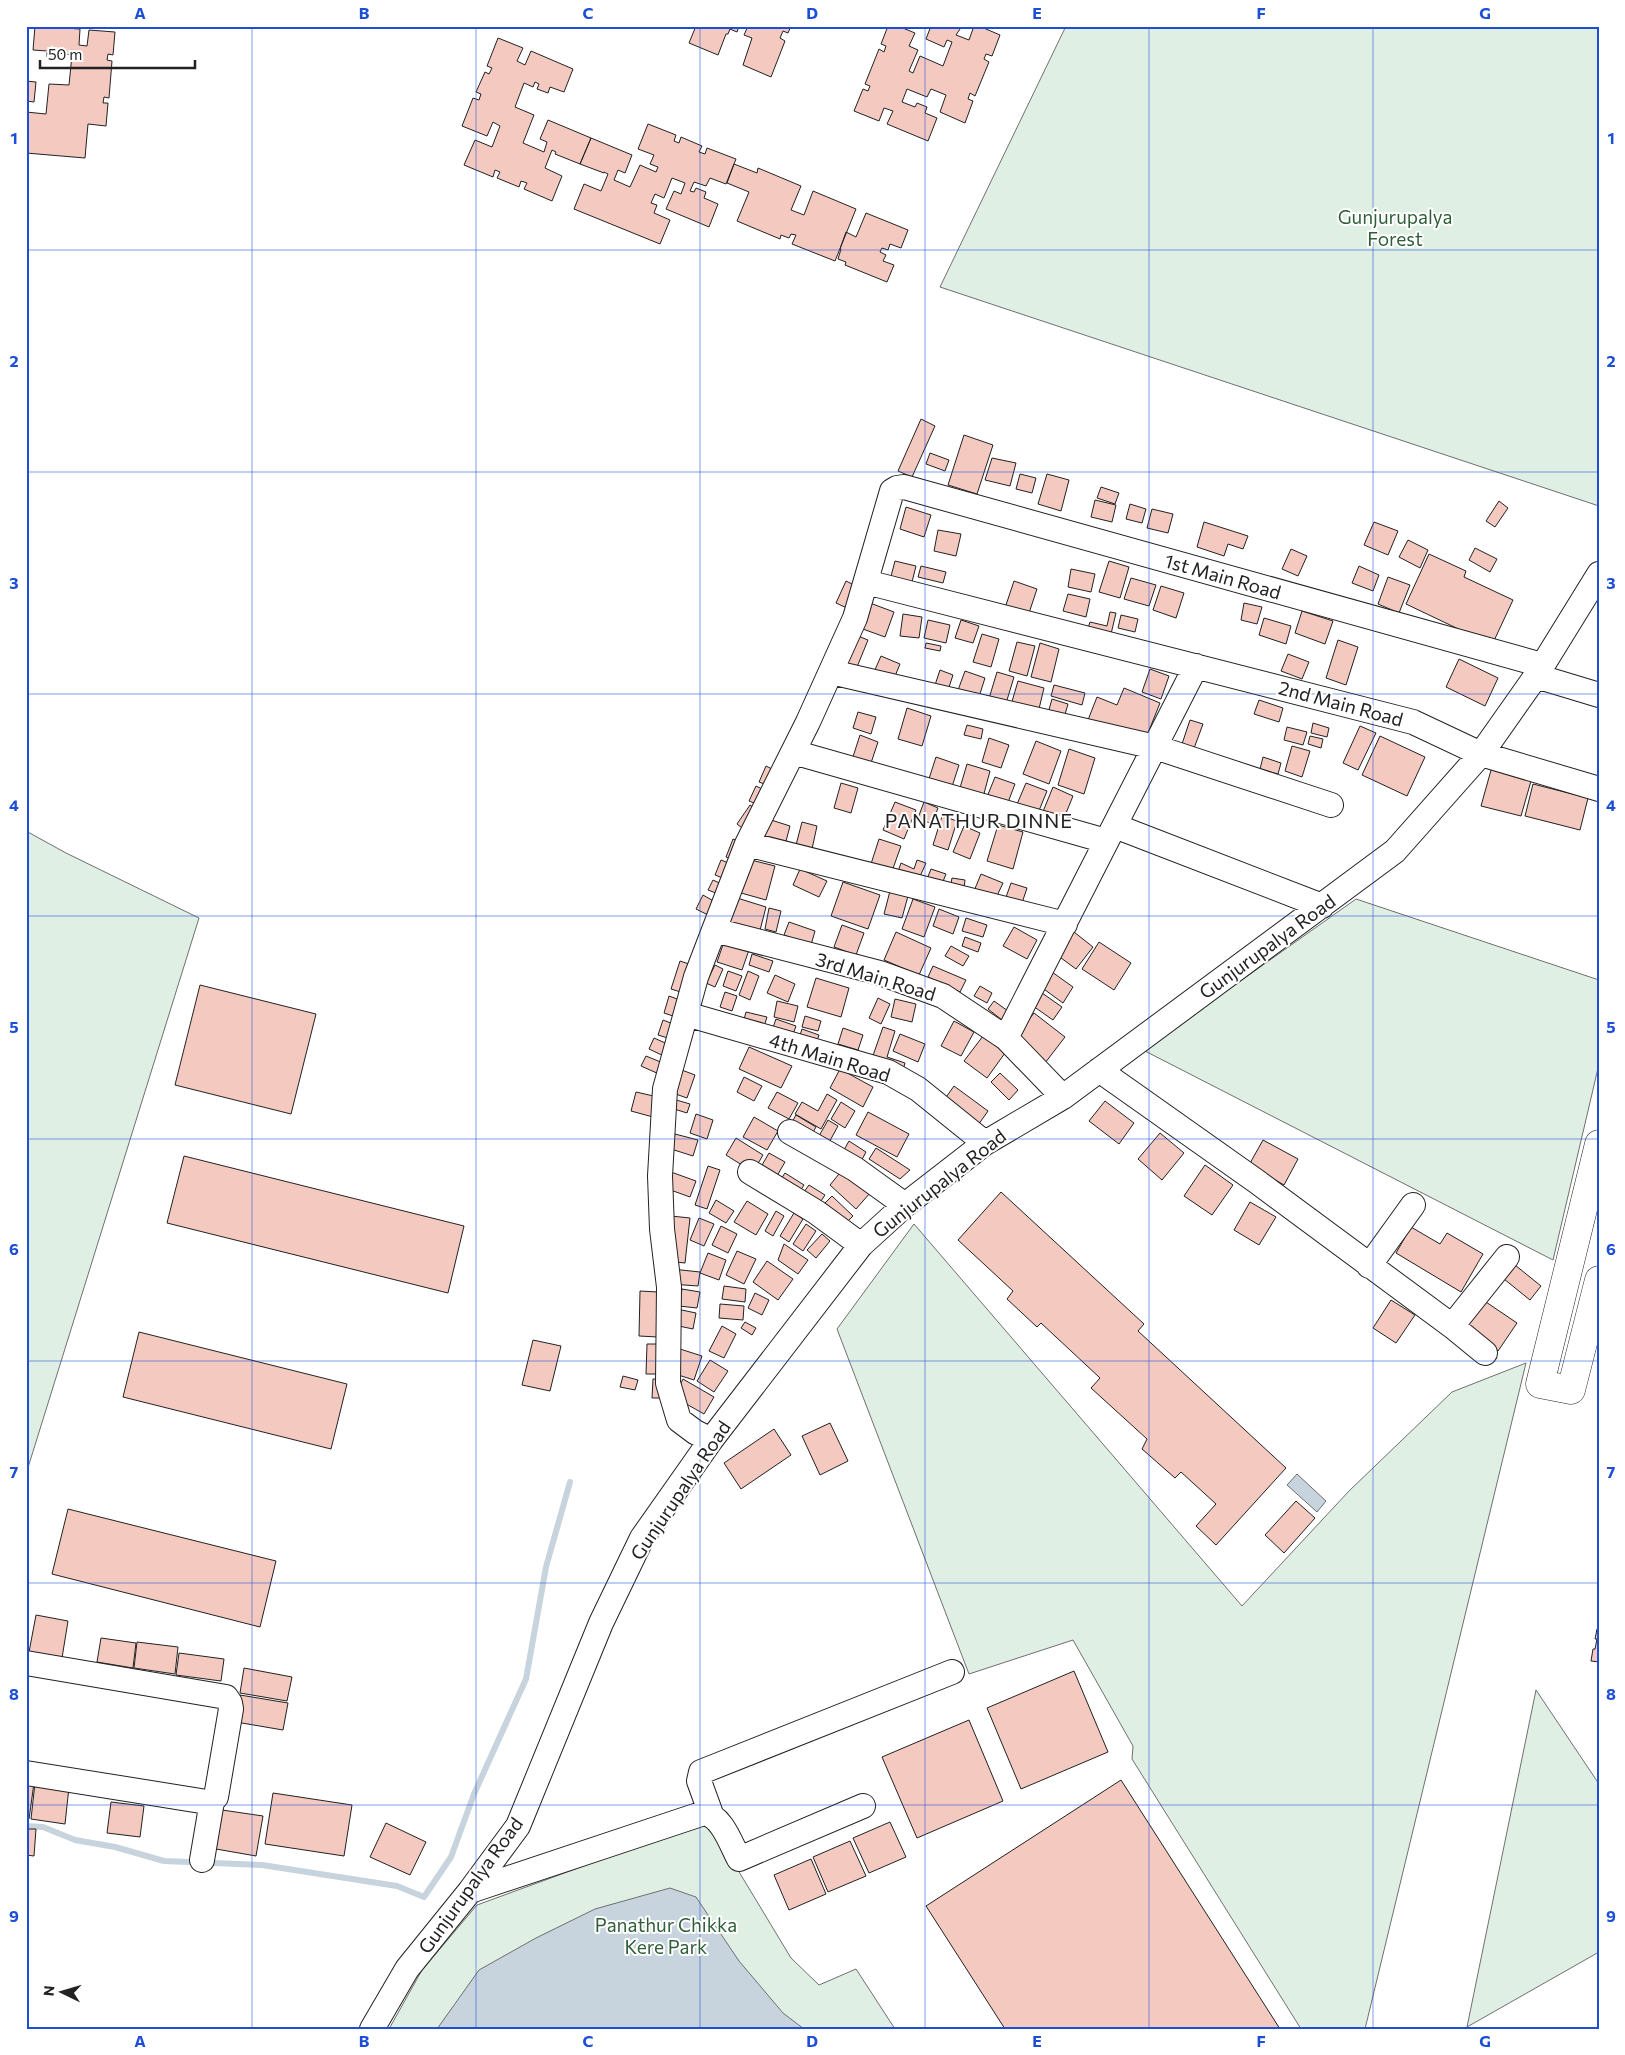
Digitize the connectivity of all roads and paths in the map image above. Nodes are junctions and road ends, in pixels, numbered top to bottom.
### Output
1 (1599, 574) edge
2 (866, 582) junction
3 (1196, 666) junction
4 (1539, 671) junction
5 (831, 672) junction
6 (1599, 695) edge
7 (1155, 747) junction
8 (793, 752) junction
9 (1481, 754) junction
10 (1599, 789) edge
11 (1331, 805) dead end
12 (1111, 833) junction
13 (747, 844) junction
14 (1322, 906) junction
15 (1065, 924) junction
16 (714, 930) junction
17 (686, 1014) junction
18 (1006, 1038) junction
19 (1099, 1070) junction
20 (1063, 1096) junction
21 (790, 1132) dead end
22 (985, 1142) junction
23 (1599, 1144) edge
24 (750, 1172) dead end
25 (1413, 1205) dead end
26 (905, 1206) junction
27 (861, 1245) junction
28 (1507, 1257) dead end
29 (1369, 1266) junction
30 (1599, 1280) edge
31 (1452, 1326) junction
32 (1485, 1353) dead end
33 (711, 1440) junction
34 (26, 1663) edge
35 (952, 1672) dead end
36 (26, 1773) edge
37 (212, 1801) junction
38 (863, 1806) dead end
39 (712, 1814) junction
40 (202, 1860) dead end
41 (470, 1892) junction
42 (372, 2029) edge

1 - 4 street, Gunjurupalya Road
2 - 3 street, 2nd Main Road
2 - 4 street, 1st Main Road
2 - 5 street
3 - 7 street
3 - 9 street, 2nd Main Road
4 - 6 street, 1st Main Road
4 - 9 street, Gunjurupalya Road
5 - 7 street
5 - 8 street
7 - 11 street
7 - 12 street
8 - 12 street
8 - 13 street
9 - 10 street, 2nd Main Road
9 - 14 street, Gunjurupalya Road
12 - 14 street
12 - 15 street
13 - 15 street
13 - 16 street
14 - 19 street, Gunjurupalya Road
15 - 18 street
16 - 17 street
16 - 18 street, 3rd Main Road
17 - 22 street, 4th Main Road
17 - 33 street
18 - 20 street, 3rd Main Road
19 - 20 street, Gunjurupalya Road
19 - 29 street
20 - 22 street, Gunjurupalya Road
21 - 26 street
22 - 26 street, Gunjurupalya Road
23 - 30 main road
24 - 27 street
25 - 29 street
26 - 27 street, Gunjurupalya Road
27 - 33 street, Gunjurupalya Road
28 - 31 street
29 - 31 street
31 - 32 street
33 - 41 street, Gunjurupalya Road
34 - 37 street
35 - 39 street
36 - 37 street
37 - 40 street
38 - 39 street
39 - 41 street
41 - 42 street, Gunjurupalya Road

